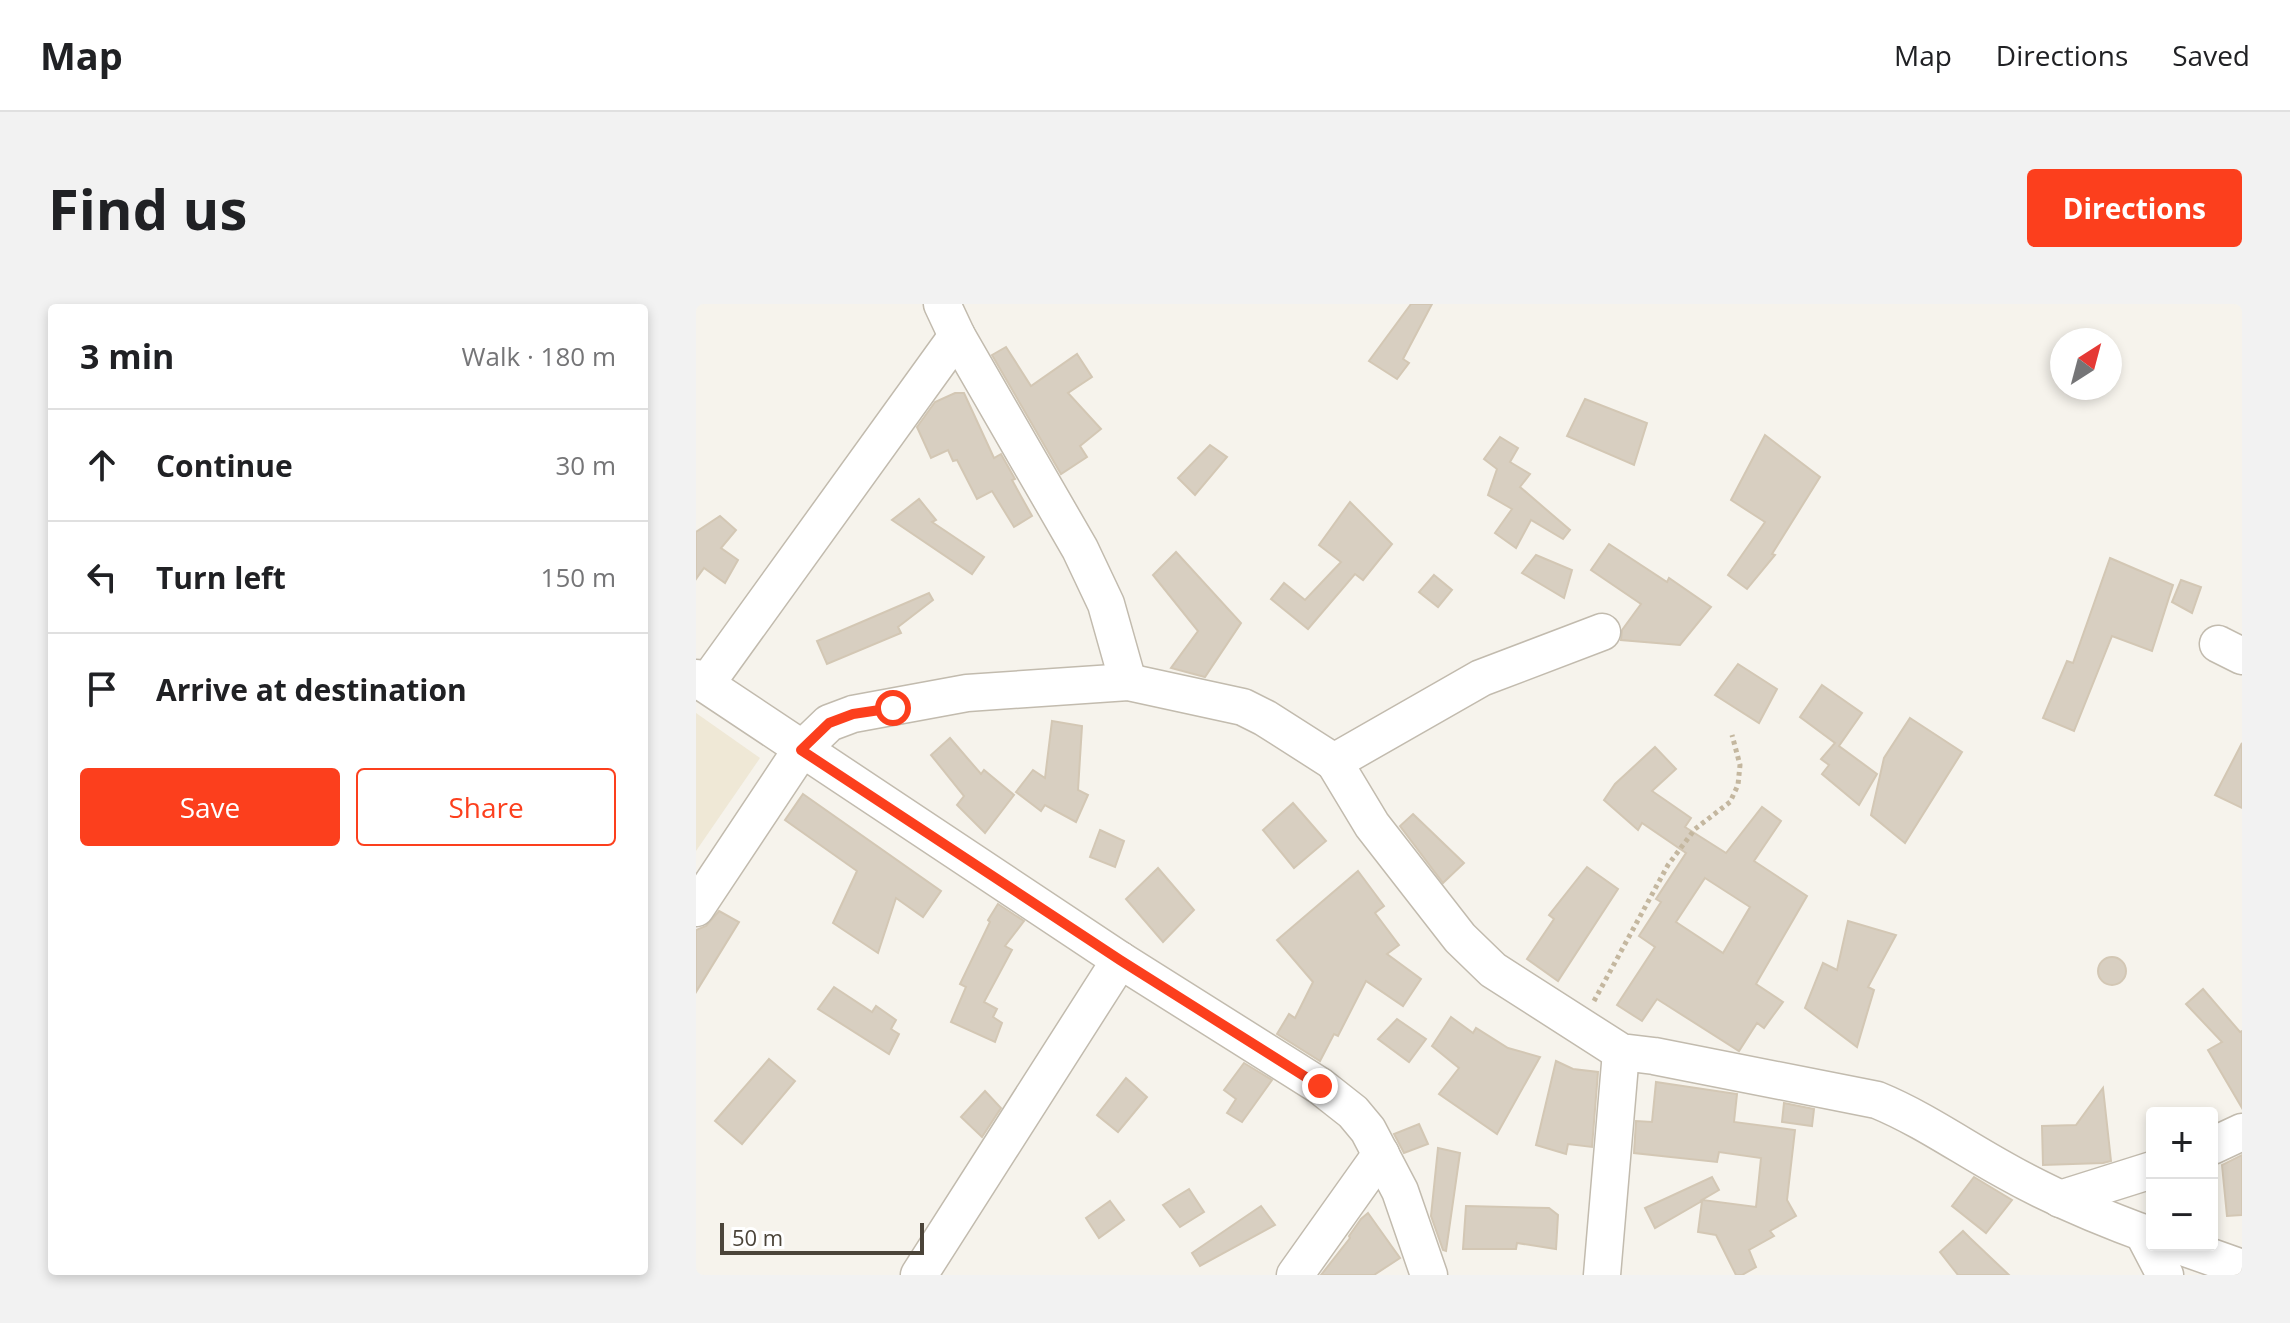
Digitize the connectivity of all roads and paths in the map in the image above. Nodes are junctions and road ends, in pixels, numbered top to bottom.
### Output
1 (949, 320) edge
2 (1602, 632) dead end
3 (701, 681) edge
4 (1128, 682) junction
5 (1732, 735) dead end
6 (801, 750) junction
7 (1334, 762) junction
8 (696, 908) edge
9 (1120, 960) junction
10 (1580, 1027) junction
11 (1621, 1052) junction
12 (2242, 1132) edge
13 (2218, 1143) edge
14 (1381, 1154) junction
15 (2146, 1172) edge
16 (2060, 1199) junction
17 (2146, 1234) edge
18 (2154, 1251) edge
19 (2194, 1251) edge
20 (2242, 1268) edge
21 (919, 1275) edge
22 (1295, 1275) edge
23 (1429, 1275) edge
24 (1602, 1275) edge
25 (2165, 1275) edge

1 - 3 street
1 - 4 street
2 - 7 street
3 - 6 street
4 - 6 street
4 - 7 street
5 - 10 path
6 - 8 street
6 - 9 street
7 - 10 street
9 - 14 street
9 - 21 street
10 - 11 street
11 - 16 street
11 - 24 street
12 - 13 street
14 - 22 street
14 - 23 street
15 - 16 street
16 - 17 street
18 - 25 street
19 - 20 street

